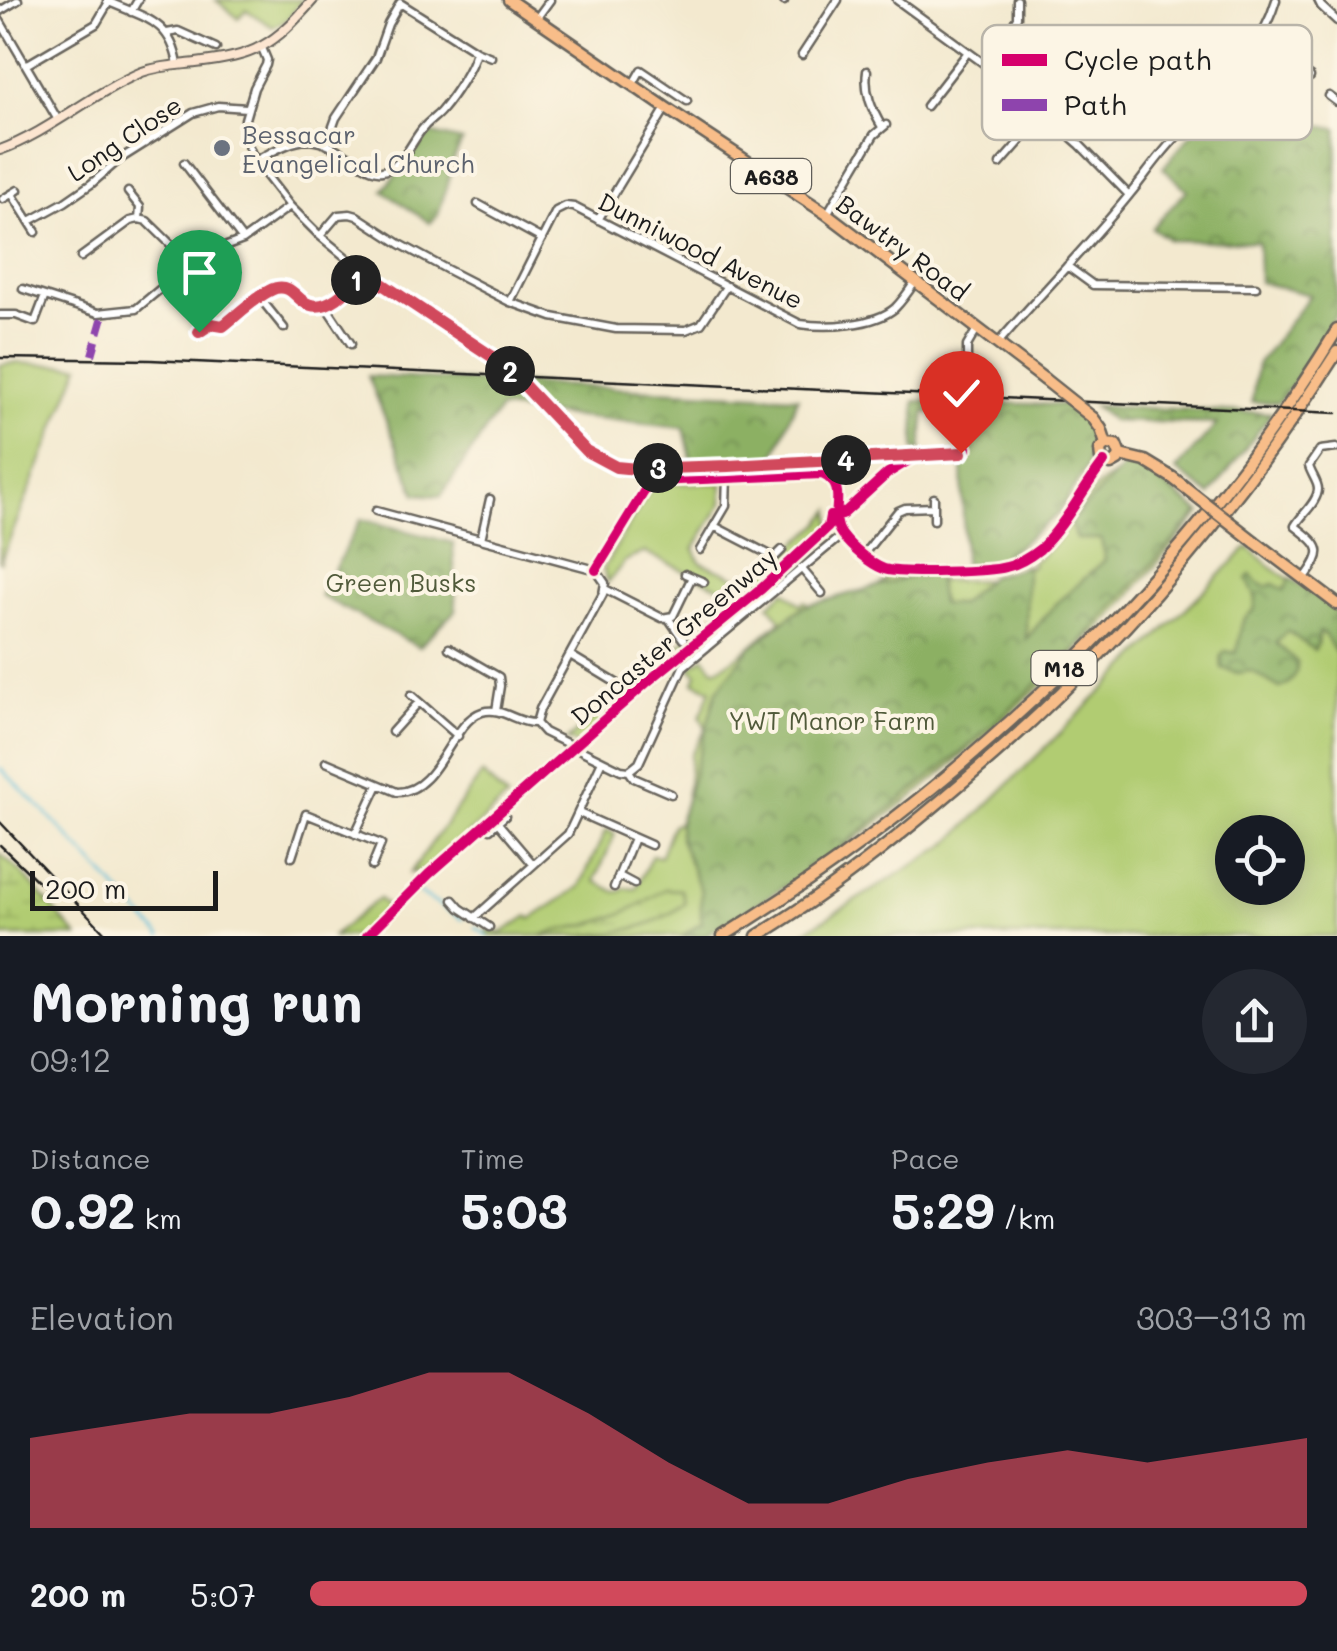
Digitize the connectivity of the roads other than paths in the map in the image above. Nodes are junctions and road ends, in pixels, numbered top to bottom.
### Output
1 (18, 0) edge
2 (138, 0) edge
3 (313, 0) edge
4 (509, 0) edge
5 (550, 0) edge
6 (838, 0) edge
7 (897, 0) edge
8 (1017, 0) edge
9 (1276, 0) edge
10 (107, 1) edge
11 (398, 1) edge
12 (1316, 3) edge
13 (0, 11) edge
14 (131, 12) junction
15 (536, 18) junction
16 (1336, 18) edge
17 (0, 21) edge
18 (1012, 25) edge
19 (1266, 25) edge
20 (167, 33) junction
21 (216, 48) dead end
22 (262, 48) junction
23 (476, 52) junction
24 (968, 52) junction
25 (802, 55) dead end
26 (491, 57) dead end
27 (982, 62) edge
28 (26, 65) junction
29 (178, 65) junction
30 (867, 71) dead end
31 (632, 85) junction
32 (1330, 96) dead end
33 (687, 100) dead end
34 (1337, 102) edge
35 (926, 106) dead end
36 (247, 108) junction
37 (666, 108) junction
38 (58, 120) junction
39 (1021, 140) edge
40 (1073, 140) edge
41 (1174, 140) edge
42 (327, 142) junction
43 (0, 150) edge
44 (255, 161) junction
45 (184, 163) dead end
46 (1000, 164) dead end
47 (128, 192) dead end
48 (1130, 195) junction
49 (3, 199) dead end
50 (478, 204) dead end
51 (290, 206) junction
52 (828, 214) junction
53 (139, 218) junction
54 (598, 220) junction
55 (30, 221) junction
56 (36, 232) dead end
57 (320, 236) junction
58 (542, 239) junction
59 (243, 240) junction
60 (82, 257) dead end
61 (190, 263) junction
62 (1067, 266) junction
63 (364, 272) junction
64 (916, 281) junction
65 (726, 286) junction
66 (1256, 287) dead end
67 (23, 289) dead end
68 (44, 296) junction
69 (260, 298) junction
70 (510, 302) junction
71 (325, 305) junction
72 (0, 315) edge
73 (284, 328) dead end
74 (978, 328) junction
75 (1337, 330) edge
76 (199, 332) dead end
77 (351, 344) dead end
78 (997, 344) junction
79 (484, 350) dead end
80 (1337, 352) edge
81 (1106, 444) junction
82 (967, 448) dead end
83 (1336, 448) edge
84 (1120, 455) junction
85 (1104, 462) junction
86 (727, 477) junction
87 (490, 500) dead end
88 (376, 511) dead end
89 (934, 520) dead end
90 (714, 526) junction
91 (842, 535) junction
92 (482, 538) junction
93 (700, 550) dead end
94 (782, 550) dead end
95 (863, 555) junction
96 (774, 557) junction
97 (766, 564) dead end
98 (800, 568) junction
99 (596, 570) junction
100 (1304, 580) junction
101 (704, 582) dead end
102 (605, 589) junction
103 (822, 594) dead end
104 (1337, 604) edge
105 (669, 618) junction
106 (683, 639) dead end
107 (450, 648) dead end
108 (570, 655) junction
109 (632, 681) dead end
110 (624, 687) junction
111 (410, 695) dead end
112 (611, 698) dead end
113 (419, 702) junction
114 (496, 711) junction
115 (536, 723) junction
116 (392, 732) dead end
117 (458, 736) junction
118 (602, 761) junction
119 (326, 762) dead end
120 (629, 771) junction
121 (666, 780) dead end
122 (378, 785) junction
123 (662, 790) junction
124 (671, 794) dead end
125 (579, 813) junction
126 (505, 816) dead end
127 (498, 823) junction
128 (490, 830) dead end
129 (355, 834) junction
130 (634, 838) junction
131 (651, 845) dead end
132 (292, 856) dead end
133 (533, 864) junction
134 (372, 866) dead end
135 (619, 876) junction
136 (634, 884) dead end
137 (614, 887) dead end
138 (453, 900) dead end
139 (474, 918) junction
140 (489, 927) dead end
141 (723, 936) edge
142 (757, 936) edge

1 - 13 street
2 - 14 street
3 - 22 street
4 - 15 highway, Bawtry Road / A638
5 - 15 street
6 - 25 street
7 - 24 street
8 - 18 street
9 - 19 street
10 - 14 street
10 - 28 street
11 - 23 street
11 - 42 street
12 - 16 street
14 - 20 street
15 - 31 highway, Bawtry Road / A638
17 - 28 street
20 - 21 street
20 - 29 street
22 - 29 street
22 - 36 street
23 - 26 street
23 - 42 street
24 - 27 street
24 - 35 street
28 - 38 street
29 - 38 street
30 - 52 street
31 - 33 street
31 - 37 highway, Bawtry Road / A638
32 - 34 street
36 - 44 street
36 - 55 street, Long Close
37 - 52 highway, Bawtry Road / A638
37 - 54 street
38 - 43 street
39 - 46 street
40 - 48 street
41 - 48 street
42 - 44 street
44 - 51 street
45 - 59 street
47 - 53 street
48 - 62 street
49 - 55 street
50 - 58 street
51 - 57 street
51 - 59 street
52 - 64 highway, Bawtry Road / A638
53 - 60 street
53 - 61 street
54 - 58 street, Dunniwood Avenue
54 - 65 street, Dunniwood Avenue
55 - 56 street
57 - 63 street
57 - 70 street
58 - 70 street, Dunniwood Avenue
59 - 61 street
61 - 68 street
62 - 66 street
62 - 78 street
63 - 71 street
63 - 79 street
64 - 65 street, Dunniwood Avenue
64 - 74 highway, Bawtry Road / A638
65 - 70 street
67 - 68 street
68 - 72 street
69 - 71 street
69 - 73 street
69 - 76 street
71 - 77 street
74 - 78 highway, Bawtry Road / A638
74 - 82 street, bridge
75 - 141 highway, M18
78 - 81 highway, Bawtry Road / A638, bridge
80 - 142 highway, M18
81 - 84 highway, Bawtry Road / A638
81 - 85 highway
83 - 100 street
84 - 85 highway
84 - 100 highway, Bawtry Road / A638, bridge
85 - 95 street
86 - 90 street
86 - 91 street
86 - 99 street
87 - 92 street
88 - 92 street
89 - 95 street
90 - 93 street
90 - 96 street
91 - 95 street
91 - 98 street
92 - 99 street
94 - 96 street
96 - 97 street
98 - 103 street
98 - 120 street
99 - 102 street
100 - 104 highway, Bawtry Road / A638
101 - 105 street
102 - 105 street
102 - 108 street
105 - 106 street
107 - 114 street
108 - 110 street
108 - 115 street
109 - 110 street
110 - 112 street
111 - 113 street
113 - 116 street
113 - 117 street
114 - 115 street
114 - 117 street
115 - 118 street
117 - 122 street
118 - 120 street
118 - 125 street
119 - 122 street
120 - 123 street
121 - 123 street
122 - 129 street
123 - 124 street
125 - 130 street
125 - 133 street
126 - 127 street
127 - 128 street
127 - 133 street
129 - 132 street
129 - 134 street
130 - 131 street
130 - 135 street
133 - 139 street
135 - 136 street
135 - 137 street
138 - 139 street
139 - 140 street

